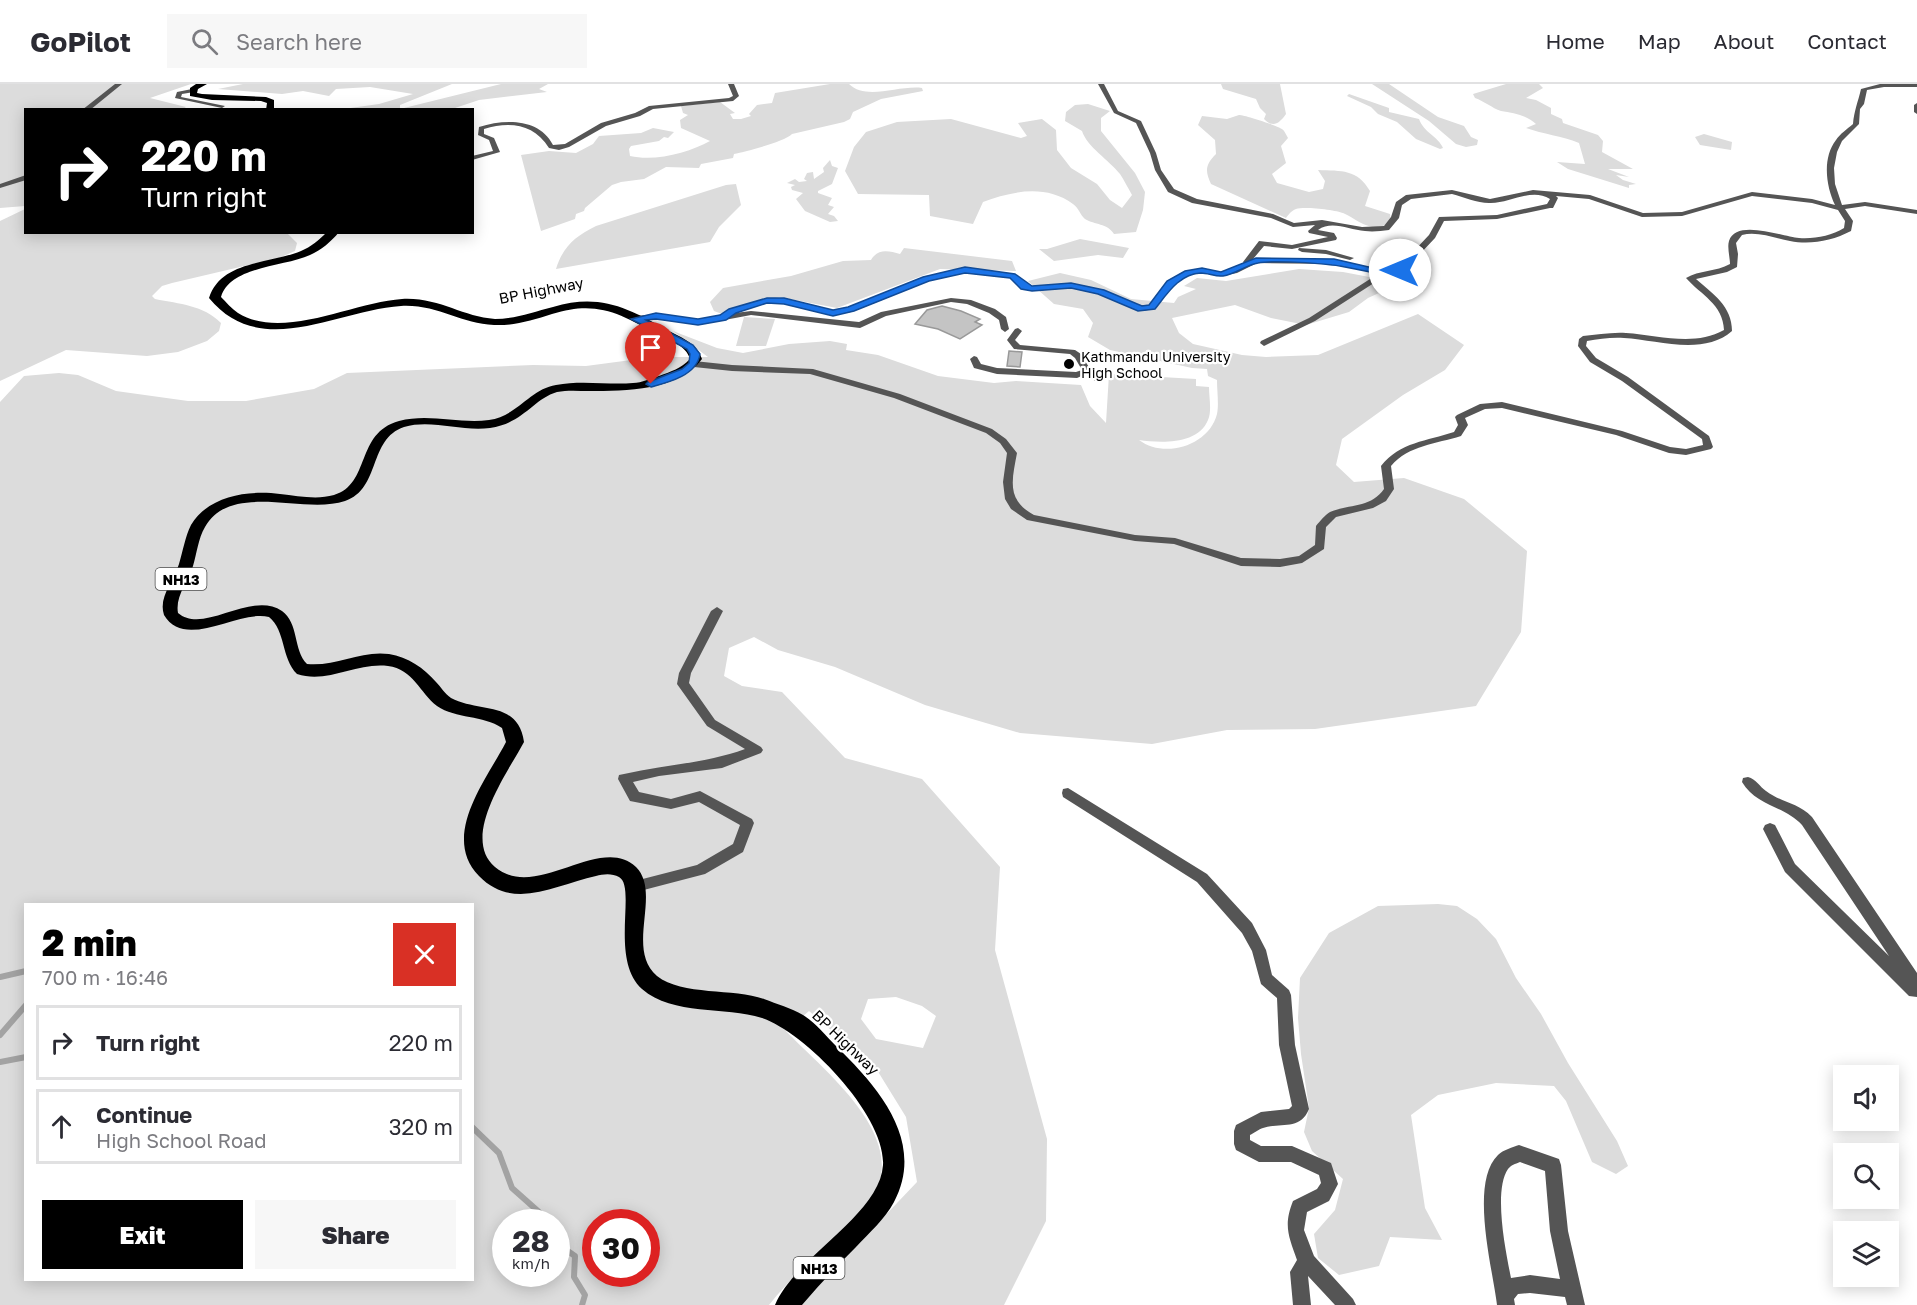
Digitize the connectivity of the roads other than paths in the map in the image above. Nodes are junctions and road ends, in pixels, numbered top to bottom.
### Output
1 (119, 84) edge
2 (203, 84) edge
3 (732, 84) edge
4 (1101, 84) edge
5 (1917, 85) edge
6 (192, 91) junction
7 (1917, 105) edge
8 (222, 106) dead end
9 (88, 108) edge
10 (270, 108) edge
11 (1917, 112) edge
12 (474, 158) edge
13 (24, 178) edge
14 (0, 186) edge
15 (1546, 193) junction
16 (1838, 207) junction
17 (1917, 212) edge
18 (1331, 223) junction
19 (332, 234) edge
20 (1292, 247) junction
21 (1239, 269) junction
22 (1387, 272) junction
23 (723, 318) junction
24 (636, 319) junction
25 (1005, 329) dead end
26 (1018, 331) dead end
27 (1264, 343) dead end
28 (974, 359) dead end
29 (694, 364) junction
30 (1087, 371) junction
31 (1098, 379) dead end
32 (717, 611) dead end
33 (1748, 782) dead end
34 (1068, 793) dead end
35 (1770, 830) dead end
36 (636, 886) junction
37 (1917, 986) edge
38 (1917, 994) edge
39 (1307, 1262) junction
40 (1574, 1297) edge
41 (1506, 1301) edge
42 (787, 1305) edge
43 (1302, 1305) edge
44 (1347, 1305) edge

1 - 9 street
2 - 6 highway
3 - 12 street
4 - 18 street
5 - 16 street
6 - 8 street
6 - 10 highway
7 - 11 street
13 - 14 street
15 - 16 street
15 - 18 street
15 - 22 street
16 - 17 street
16 - 29 street
18 - 20 street
19 - 24 highway, BP Highway
20 - 21 street
20 - 22 street
21 - 22 street
21 - 23 street
22 - 27 street
23 - 24 street
23 - 25 street
24 - 29 highway, BP Highway
26 - 30 street
28 - 30 street
29 - 36 highway, NH13
30 - 31 street
32 - 36 street
33 - 37 street
34 - 39 street
35 - 38 street
36 - 42 highway, BP Highway / NH13
39 - 43 street
39 - 44 street
40 - 41 street
40 - 41 street

